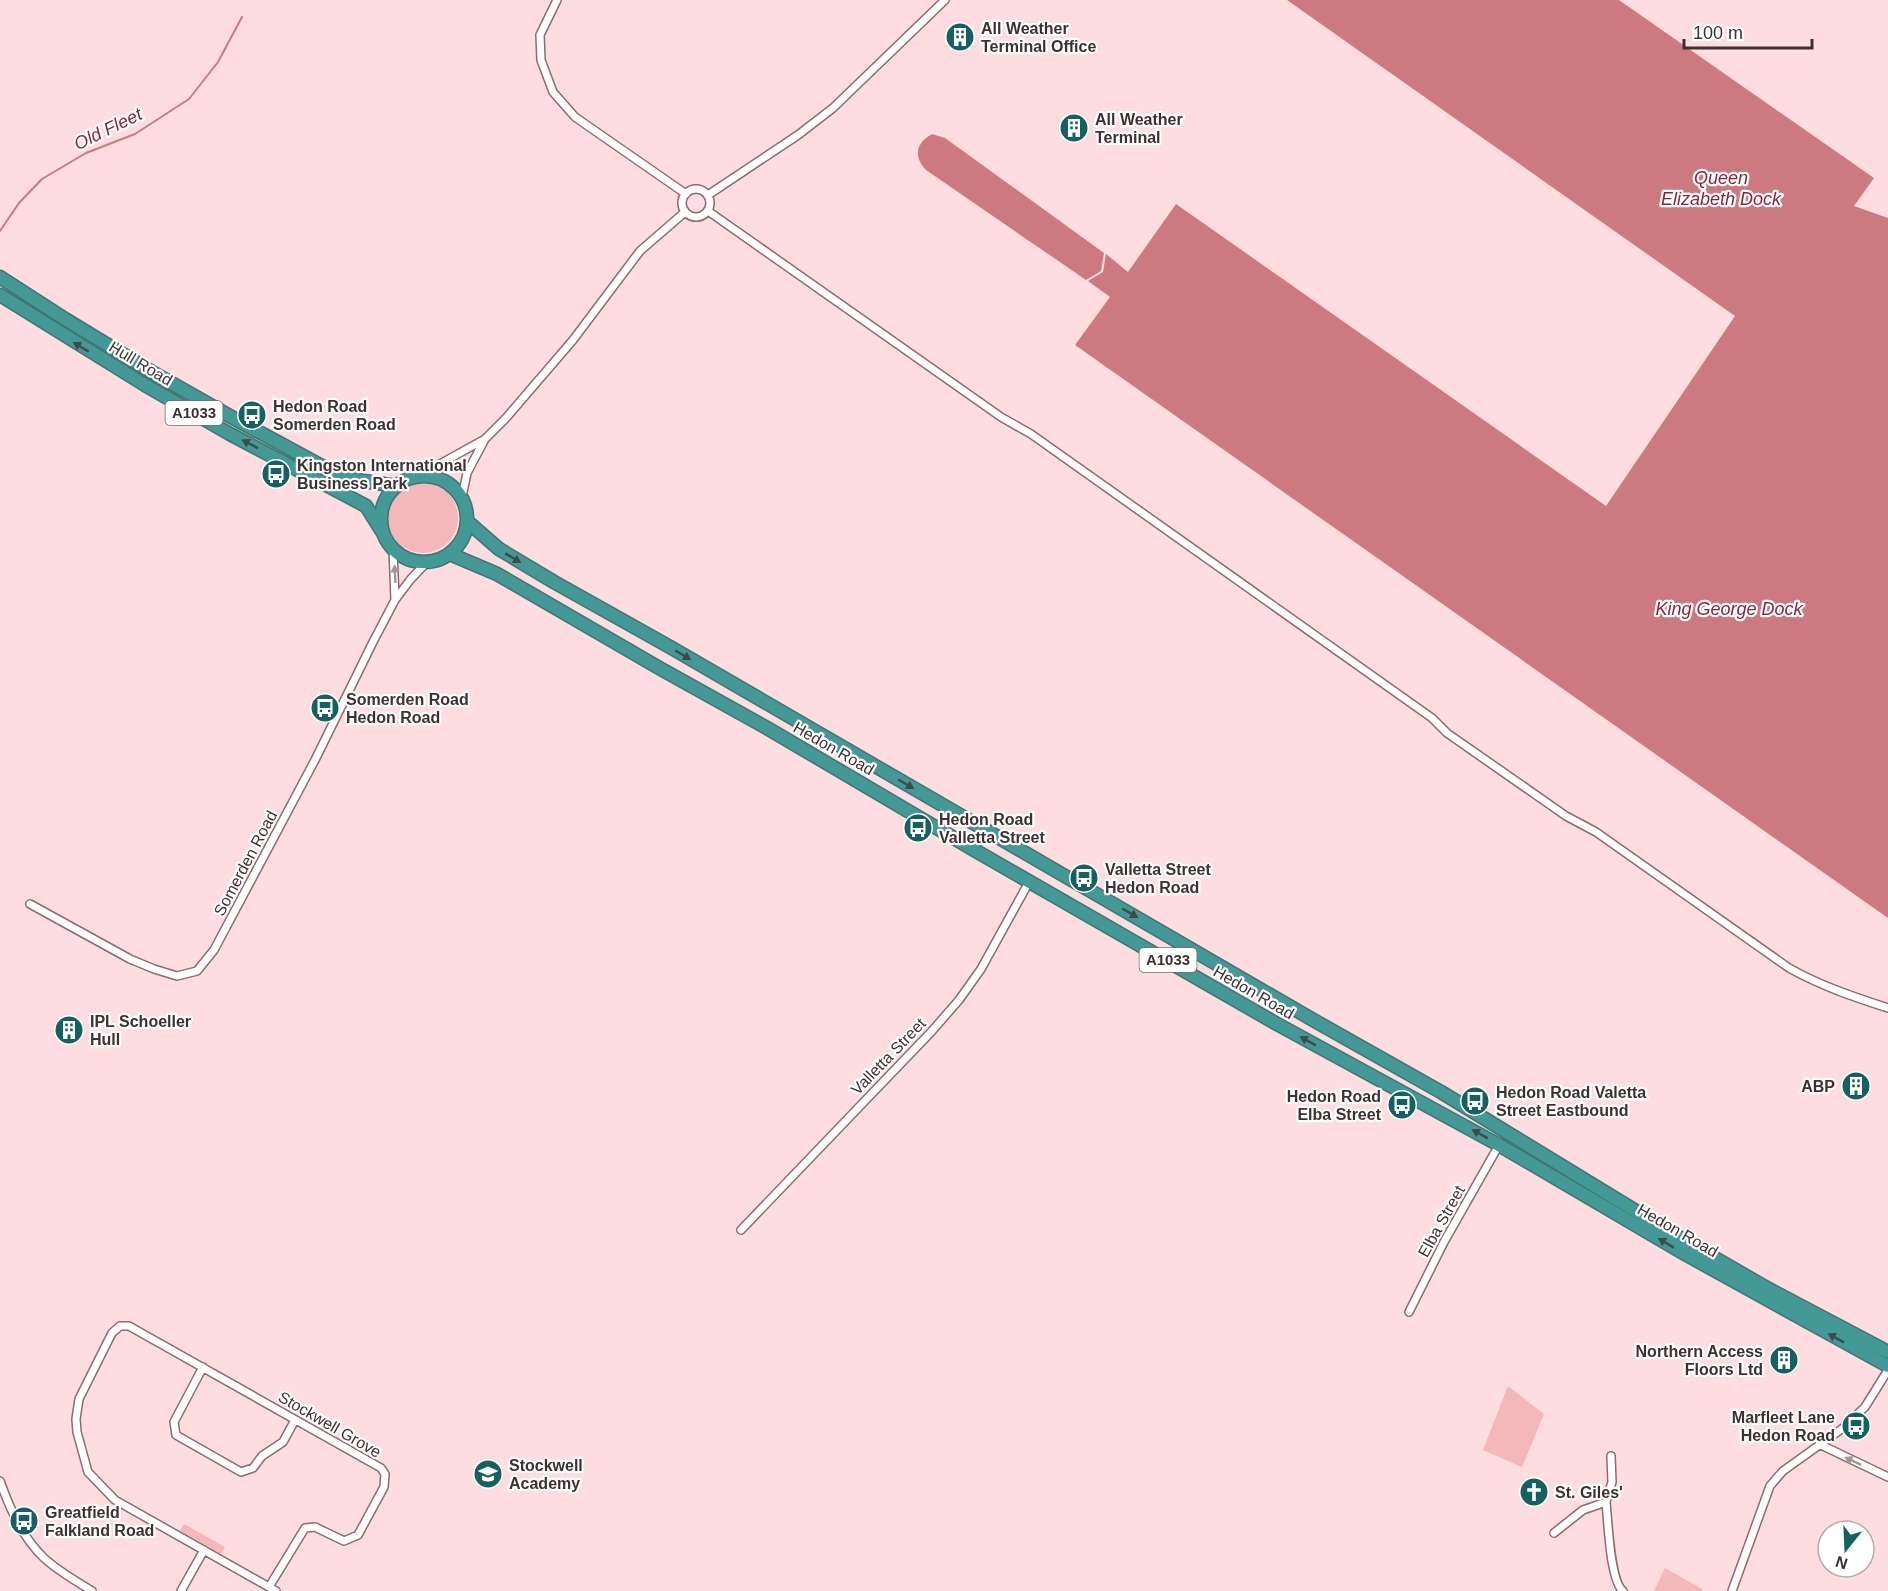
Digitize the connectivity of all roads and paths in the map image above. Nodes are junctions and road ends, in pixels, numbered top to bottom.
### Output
1 (557, 0) edge
2 (945, 0) edge
3 (686, 194) junction
4 (708, 195) junction
5 (685, 212) junction
6 (708, 212) junction
7 (0, 277) edge
8 (0, 295) edge
9 (485, 439) junction
10 (420, 476) junction
11 (396, 486) junction
12 (462, 497) junction
13 (468, 522) junction
14 (383, 533) junction
15 (393, 549) junction
16 (450, 554) junction
17 (427, 562) junction
18 (395, 600) junction
19 (1029, 882) junction
20 (30, 904) dead end
21 (1888, 1008) edge
22 (1499, 1145) junction
23 (741, 1230) dead end
24 (1409, 1312) dead end
25 (1888, 1353) edge
26 (1888, 1366) edge
27 (202, 1367) junction
28 (1888, 1370) edge
29 (295, 1420) junction
30 (1819, 1444) junction
31 (1611, 1456) dead end
32 (1888, 1477) edge
33 (0, 1480) edge
34 (1605, 1502) junction
35 (1554, 1533) dead end
36 (204, 1550) junction
37 (272, 1589) edge
38 (92, 1591) edge
39 (181, 1591) edge
40 (1623, 1591) edge
41 (1732, 1591) edge

1 - 3 street
2 - 4 street
3 - 4 street
3 - 5 street
4 - 6 street
5 - 6 street
5 - 9 street
6 - 21 street
7 - 11 highway, Hull Road / A1033
14 -> 8 highway, Hull Road / A1033
9 - 10 street
9 - 12 street
10 - 11 highway
10 - 12 highway
11 - 14 highway
12 - 13 highway
13 - 16 highway
13 -> 25 highway, Hedon Road / A1033
14 - 15 highway, A1033
15 - 17 highway
18 -> 15 street, Somerden Road
16 - 17 highway
16 - 19 highway, Hedon Road / A1033
17 - 18 street, Somerden Road
18 - 20 street, Somerden Road
22 -> 19 highway, Hedon Road / A1033
19 - 23 street, Valletta Street
22 - 24 street, Elba Street
26 -> 22 highway, Hedon Road / A1033
27 - 29 street, Stockwell Grove
27 - 29 street
27 - 36 street, Stockwell Grove
28 - 30 street
29 - 37 street, Stockwell Grove
32 -> 30 street
30 - 41 street
31 - 34 street
33 - 38 street
34 - 35 street
34 - 40 street
36 - 37 street
36 - 39 street

